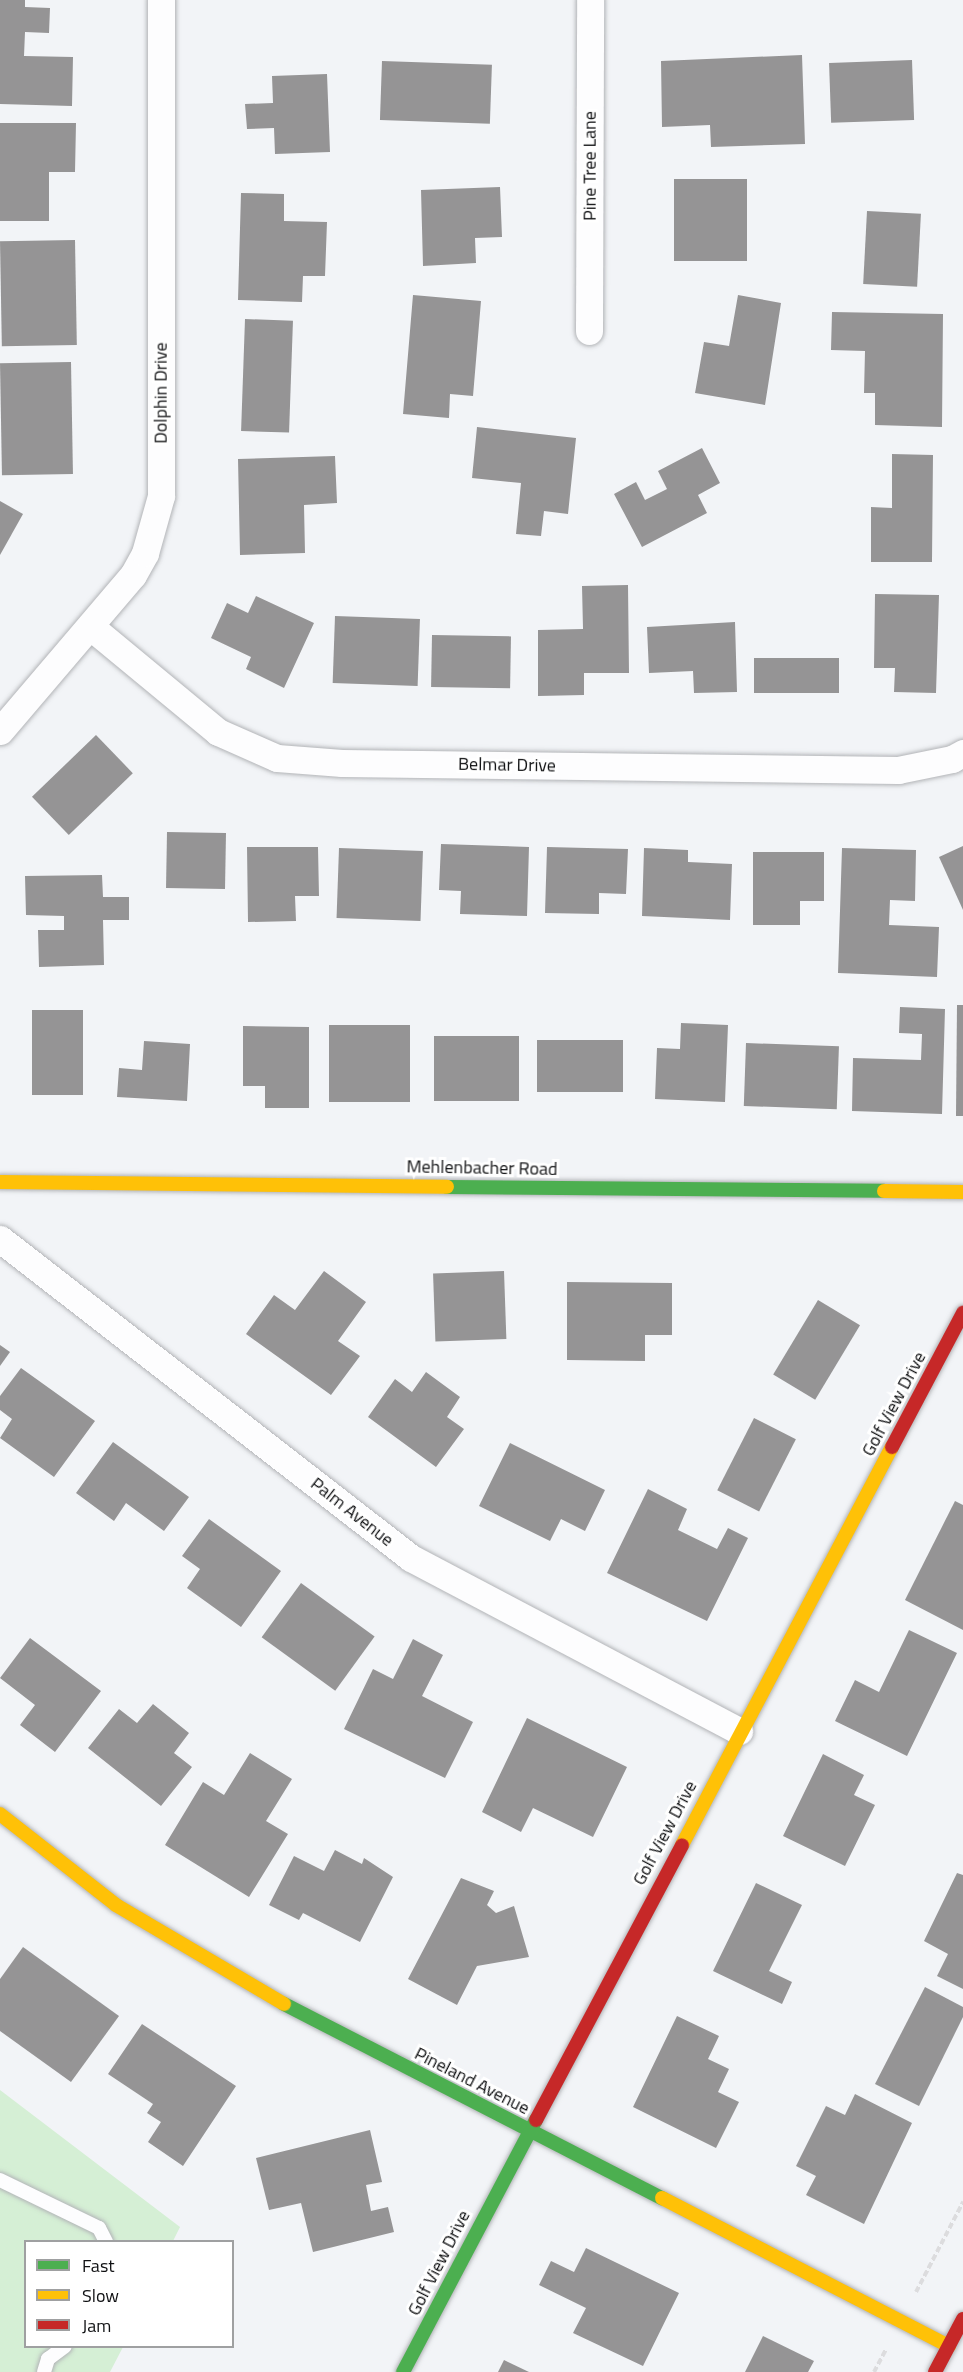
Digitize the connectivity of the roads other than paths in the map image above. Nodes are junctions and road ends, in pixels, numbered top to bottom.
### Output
1 (161, 0) edge
2 (590, 0) edge
3 (589, 331) dead end
4 (91, 627) junction
5 (0, 731) edge
6 (963, 753) edge
7 (0, 1182) edge
8 (963, 1192) edge
9 (0, 1239) edge
10 (963, 1313) edge
11 (739, 1731) junction
12 (0, 1814) edge
13 (528, 2130) junction
14 (0, 2180) edge
15 (105, 2240) edge
16 (963, 2319) edge
17 (949, 2346) junction
18 (62, 2348) edge
19 (44, 2372) edge
20 (403, 2372) edge
21 (935, 2372) edge

1 - 4 street, Dolphin Drive
2 - 3 street, Pine Tree Lane
4 - 5 street, Dolphin Drive
4 - 6 street, Belmar Drive
7 - 8 street, Mehlenbacher Road
9 - 11 street, Palm Avenue
10 - 11 street, Golf View Drive
11 - 13 street, Golf View Drive
12 - 13 street, Pineland Avenue
13 - 17 street, Pineland Avenue
13 - 20 street, Golf View Drive
14 - 15 lane
16 - 17 street
17 - 21 street
18 - 19 lane

